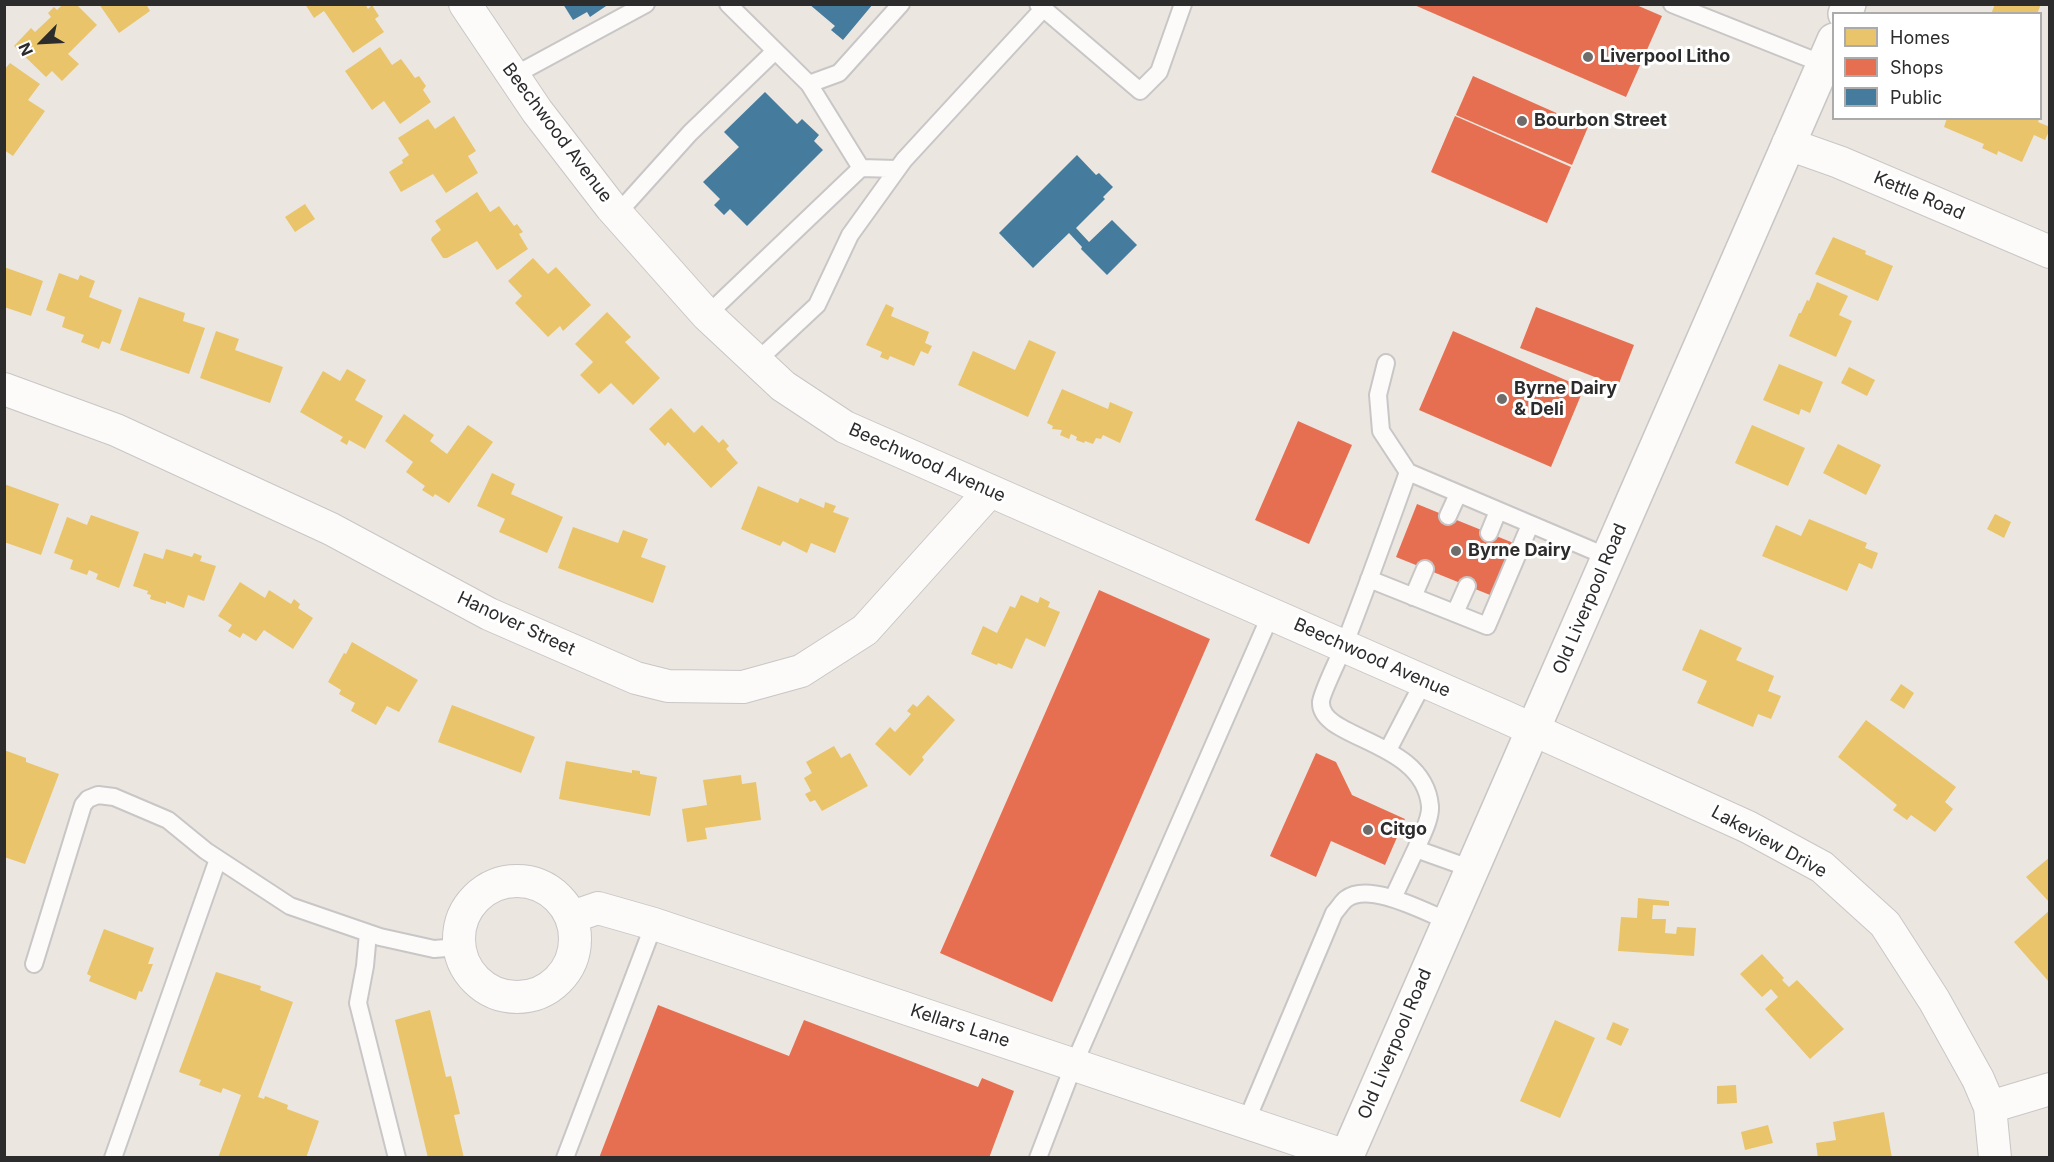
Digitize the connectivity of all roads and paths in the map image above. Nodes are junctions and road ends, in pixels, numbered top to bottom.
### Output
1 (465, 4) edge
2 (646, 4) edge
3 (728, 4) edge
4 (901, 4) edge
5 (1183, 4) edge
6 (1672, 4) edge
7 (1040, 7) edge
8 (775, 51) junction
9 (1828, 52) edge
10 (513, 76) junction
11 (810, 84) junction
12 (1788, 144) junction
13 (861, 168) junction
14 (897, 170) junction
15 (617, 214) junction
16 (2049, 252) edge
17 (707, 315) junction
18 (757, 362) junction
19 (1386, 363) dead end
20 (4, 389) edge
21 (1408, 472) junction
22 (990, 491) junction
23 (1458, 494) junction
24 (1498, 511) junction
25 (1448, 516) dead end
26 (1530, 525) junction
27 (1488, 533) dead end
28 (1608, 557) junction
29 (1425, 569) dead end
30 (1369, 579) junction
31 (1467, 586) dead end
32 (1413, 597) junction
33 (1455, 613) junction
34 (1271, 614) junction
35 (1344, 646) junction
36 (1424, 681) junction
37 (1533, 730) junction
38 (1388, 750) junction
39 (1416, 849) junction
40 (218, 859) junction
41 (1472, 869) junction
42 (1393, 898) junction
43 (572, 917) junction
44 (1448, 921) junction
45 (654, 924) junction
46 (369, 933) junction
47 (459, 947) junction
48 (34, 964) dead end
49 (1074, 1064) junction
50 (2049, 1089) edge
51 (1990, 1107) junction
52 (1246, 1122) junction
53 (1346, 1157) edge
54 (113, 1158) edge
55 (397, 1158) edge
56 (565, 1158) edge
57 (1038, 1158) edge
58 (1995, 1158) edge

1 - 10 street, Beechwood Avenue
2 - 10 lane
3 - 8 lane
4 - 11 lane
5 - 7 lane
6 - 9 lane
7 - 14 lane
8 - 11 lane
8 - 15 lane
9 - 12 main road, Old Liverpool Road
10 - 15 street, Beechwood Avenue
11 - 13 lane
12 - 16 street, Kettle Road
12 - 28 main road, Old Liverpool Road
13 - 14 lane
13 - 17 lane
14 - 18 lane
15 - 17 street, Beechwood Avenue
17 - 18 street, Beechwood Avenue
18 - 22 street, Beechwood Avenue
19 - 21 lane
20 - 22 street, Hanover Street
21 - 23 lane
21 - 30 lane
22 - 34 street, Beechwood Avenue
23 - 24 lane
23 - 25 lane
24 - 26 lane
24 - 27 lane
26 - 28 lane
26 - 33 lane
28 - 37 main road, Old Liverpool Road
29 - 32 lane
30 - 32 lane
30 - 35 lane
31 - 33 lane
32 - 33 lane
34 - 35 street, Beechwood Avenue
34 - 49 lane
35 - 36 street, Beechwood Avenue
35 - 38 lane
36 - 37 street, Beechwood Avenue
36 - 38 lane
37 - 41 main road, Old Liverpool Road
37 - 51 street, Lakeview Drive
38 - 39 lane
39 - 41 lane
39 - 42 lane
40 - 46 lane
40 - 48 lane
40 - 54 lane
41 - 44 main road, Old Liverpool Road
42 - 44 lane
42 - 52 lane
43 - 45 street, Kellars Lane
43 - 47 street
43 - 47 street
44 - 53 main road, Old Liverpool Road
45 - 49 street, Kellars Lane
45 - 56 lane
46 - 47 lane
46 - 55 lane
49 - 52 street, Kellars Lane
49 - 57 lane
50 - 51 street
51 - 58 street, Lakeview Drive
52 - 53 street, Kellars Lane

